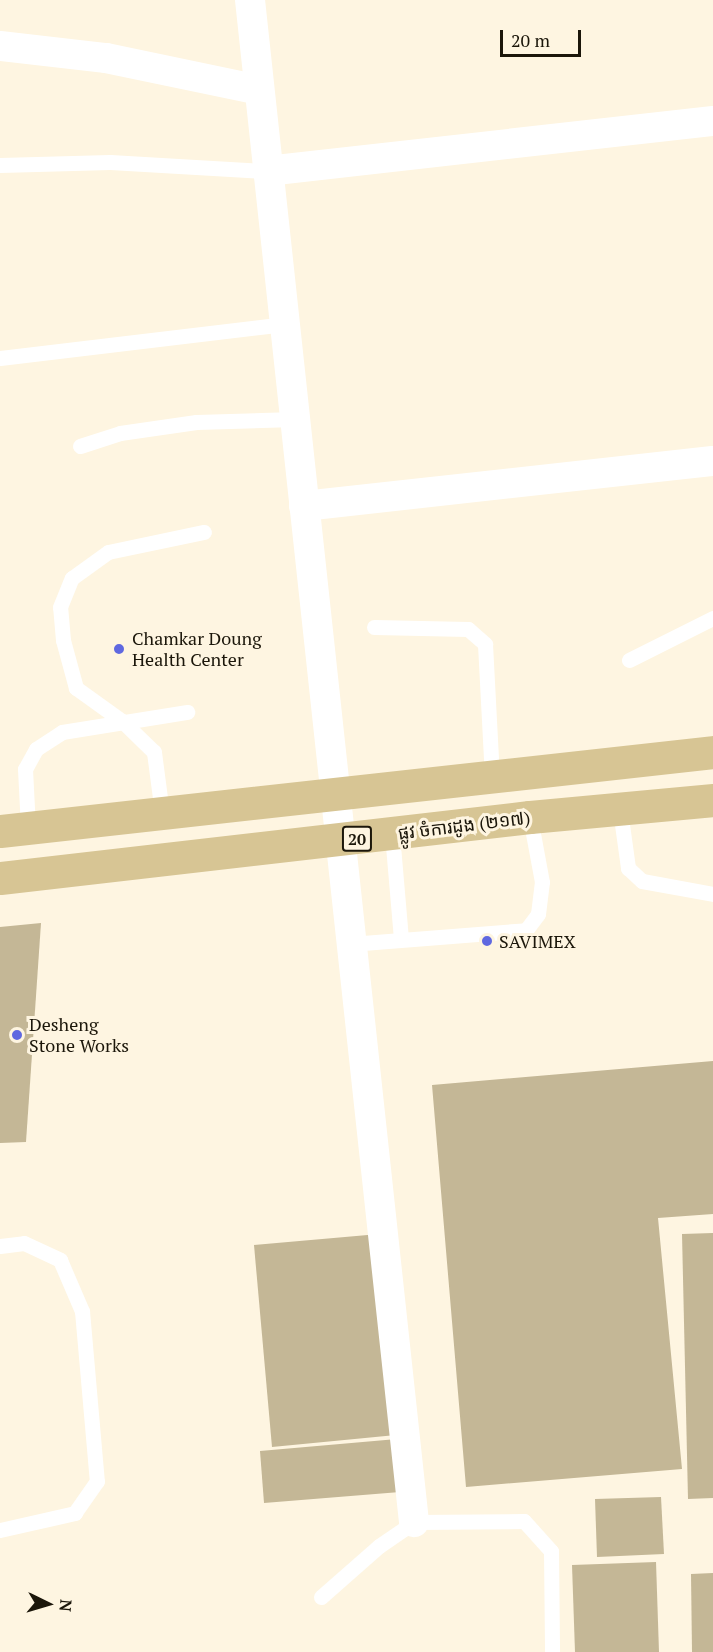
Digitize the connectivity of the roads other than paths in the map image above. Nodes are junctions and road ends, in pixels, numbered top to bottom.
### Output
1 (250, 0) edge
2 (0, 46) edge
3 (259, 90) junction
4 (713, 121) edge
5 (0, 165) edge
6 (267, 171) junction
7 (285, 324) junction
8 (0, 358) edge
9 (295, 419) junction
10 (80, 446) dead end
11 (713, 461) edge
12 (304, 506) junction
13 (204, 532) dead end
14 (713, 618) edge
15 (374, 627) dead end
16 (629, 660) dead end
17 (187, 712) dead end
18 (122, 721) junction
19 (713, 752) edge
20 (492, 777) junction
21 (336, 794) junction
22 (713, 800) edge
23 (620, 810) junction
24 (162, 813) junction
25 (530, 817) junction
26 (14, 830) edge
27 (392, 834) junction
28 (340, 841) junction
29 (0, 878) edge
30 (713, 894) edge
31 (401, 939) junction
32 (350, 944) junction
33 (0, 1246) edge
34 (414, 1522) junction
35 (0, 1530) edge
36 (321, 1597) dead end
37 (552, 1652) edge

1 - 3 street
2 - 3 street
3 - 6 street
4 - 6 street
5 - 6 lane
6 - 7 street
7 - 8 lane
7 - 9 street
9 - 10 lane
9 - 12 street
11 - 12 street
12 - 21 street
13 - 18 lane
14 - 16 lane
15 - 20 lane
17 - 18 lane
18 - 24 lane
18 - 26 lane
19 - 20 main road
20 - 21 main road
21 - 24 main road
21 - 28 street
22 - 23 main road, ផ្លូវ ចំការដូង (២១៧) / 20
23 - 25 main road, ផ្លូវ ចំការដូង (២១៧) / 20
23 - 30 lane
24 - 26 main road
25 - 27 main road, ផ្លូវ ចំការដូង (២១៧) / 20
25 - 31 lane
27 - 28 main road, ផ្លូវ ចំការដូង (២១៧) / 20
27 - 31 lane
28 - 29 main road, ផ្លូវ ចំការដូង (២១៧) / 20
28 - 32 street
31 - 32 lane
32 - 34 street
33 - 35 lane
34 - 36 lane
34 - 37 lane

